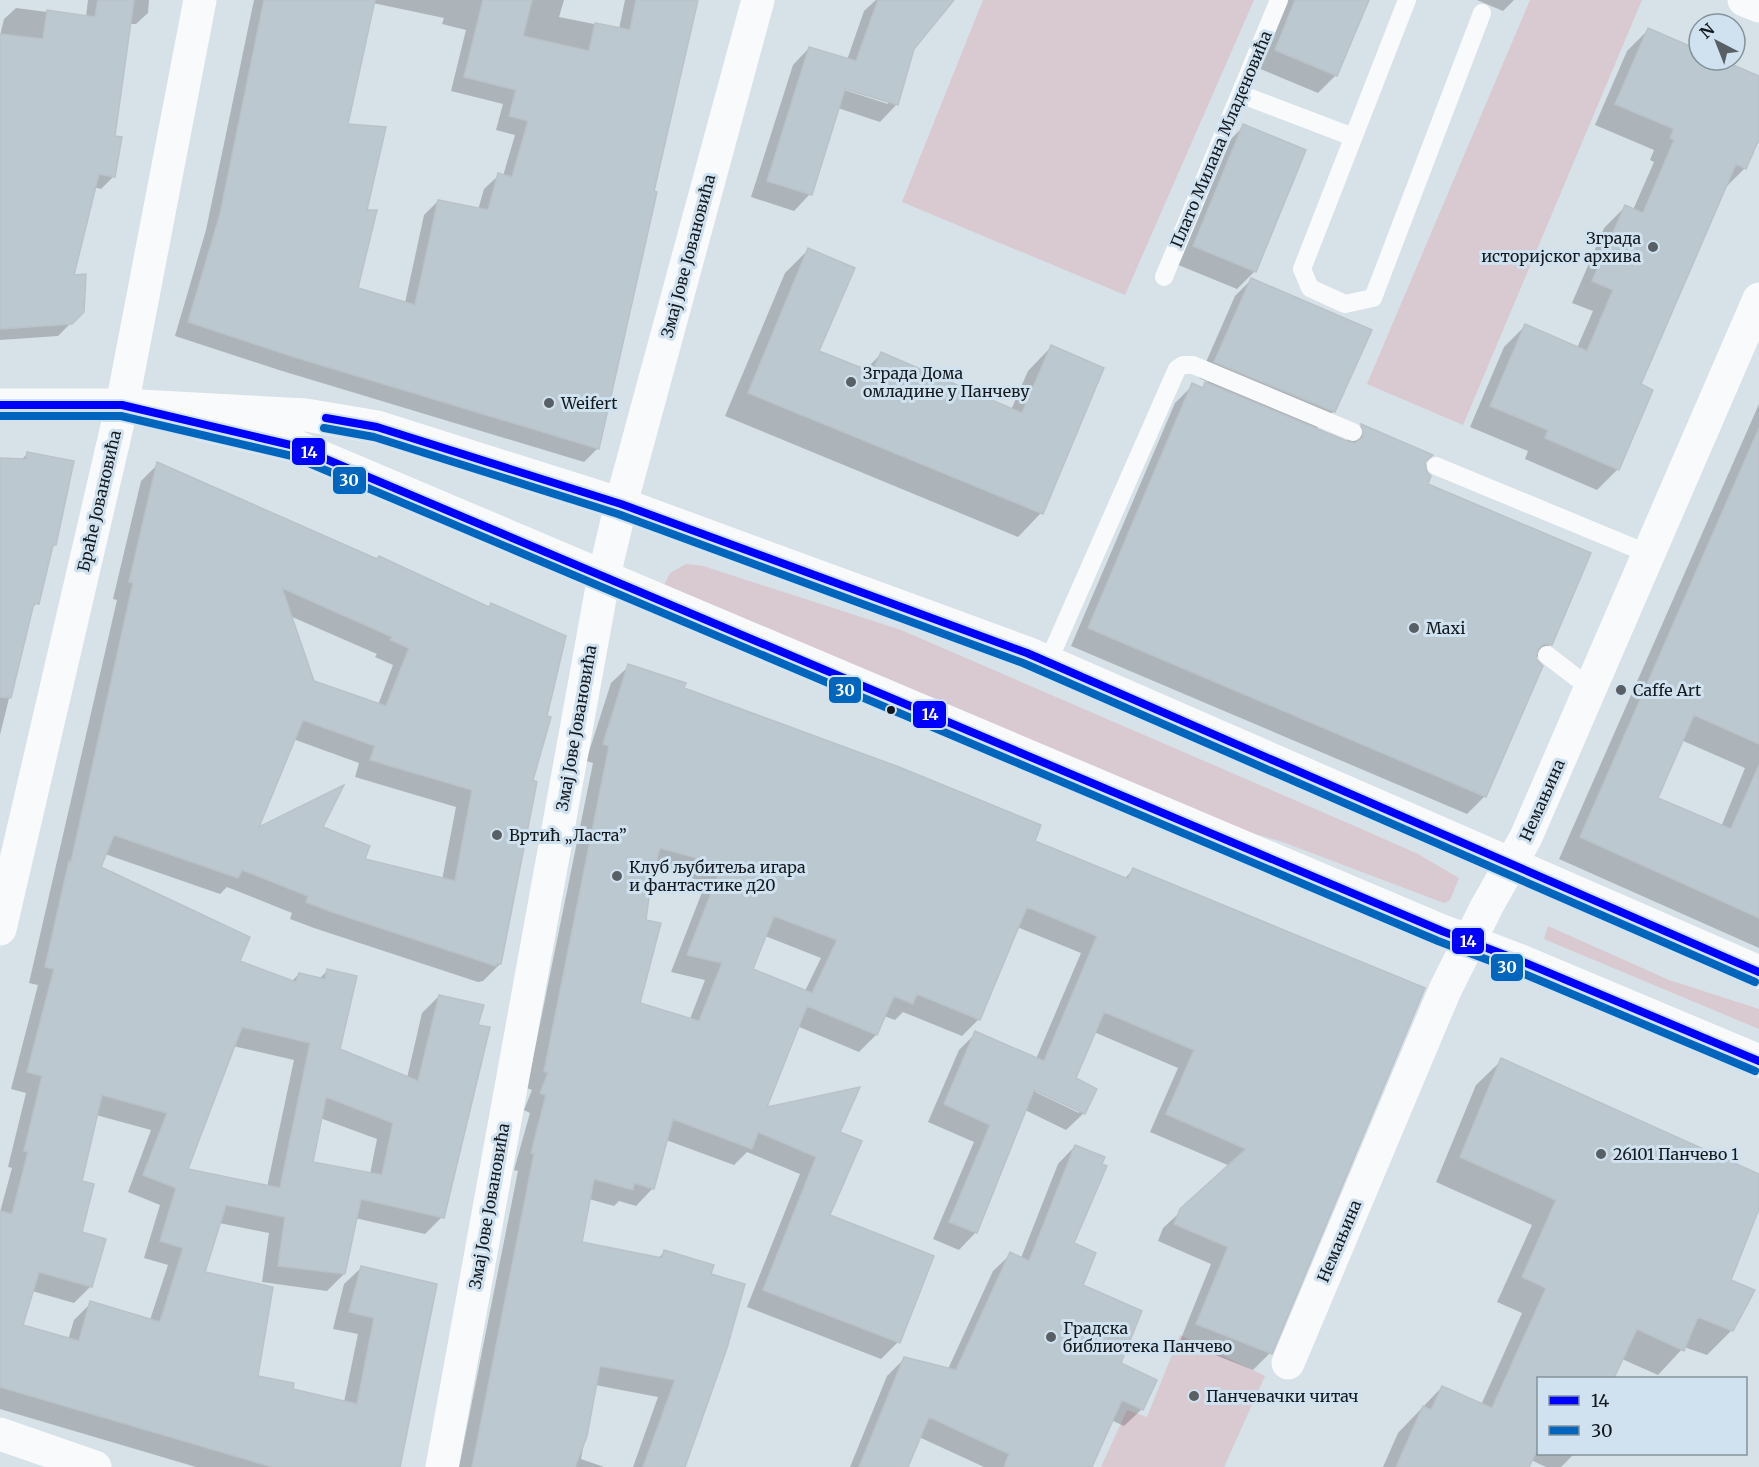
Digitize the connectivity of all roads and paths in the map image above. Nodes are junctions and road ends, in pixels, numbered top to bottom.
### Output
1 (200, 0) edge
2 (758, 0) edge
3 (1279, 0) edge
4 (1407, 0) edge
5 (1744, 0) edge
6 (1759, 6) edge
7 (1482, 13) dead end
8 (1240, 94) junction
9 (1353, 137) junction
10 (1164, 277) dead end
11 (1759, 299) edge
12 (0, 405) edge
13 (122, 405) junction
14 (1353, 432) dead end
15 (1436, 466) dead end
16 (621, 504) junction
17 (1649, 554) junction
18 (604, 576) junction
19 (1547, 655) dead end
20 (1048, 662) junction
21 (1590, 688) junction
22 (8, 857) edge
23 (1513, 865) junction
24 (0, 929) edge
25 (1469, 942) junction
26 (1759, 972) edge
27 (1759, 1061) edge
28 (1288, 1363) dead end
29 (0, 1434) edge
30 (95, 1467) edge
31 (442, 1467) edge

1 - 13 street, Браће Јовановића
2 - 16 street, Змај Јове Јовановића
3 - 8 lane, Плато Милана Младеновића
4 - 9 lane
5 - 6 street
7 - 9 lane
8 - 9 lane
8 - 10 lane, Плато Милана Младеновића
11 - 17 street, Немањина
12 - 13 street
13 - 16 street
13 - 18 street
13 - 22 street, Браће Јовановића
14 - 20 lane
15 - 17 lane
16 - 18 street, Змај Јове Јовановића
16 - 20 street
17 - 21 street, Немањина
18 - 25 street
18 - 31 street, Змај Јове Јовановића
19 - 21 lane
20 - 23 street
21 - 23 street, Немањина
22 - 24 street, Браће Јовановића
23 - 25 street, Немањина
23 - 26 street
25 - 27 street
25 - 28 street, Немањина
29 - 30 street

